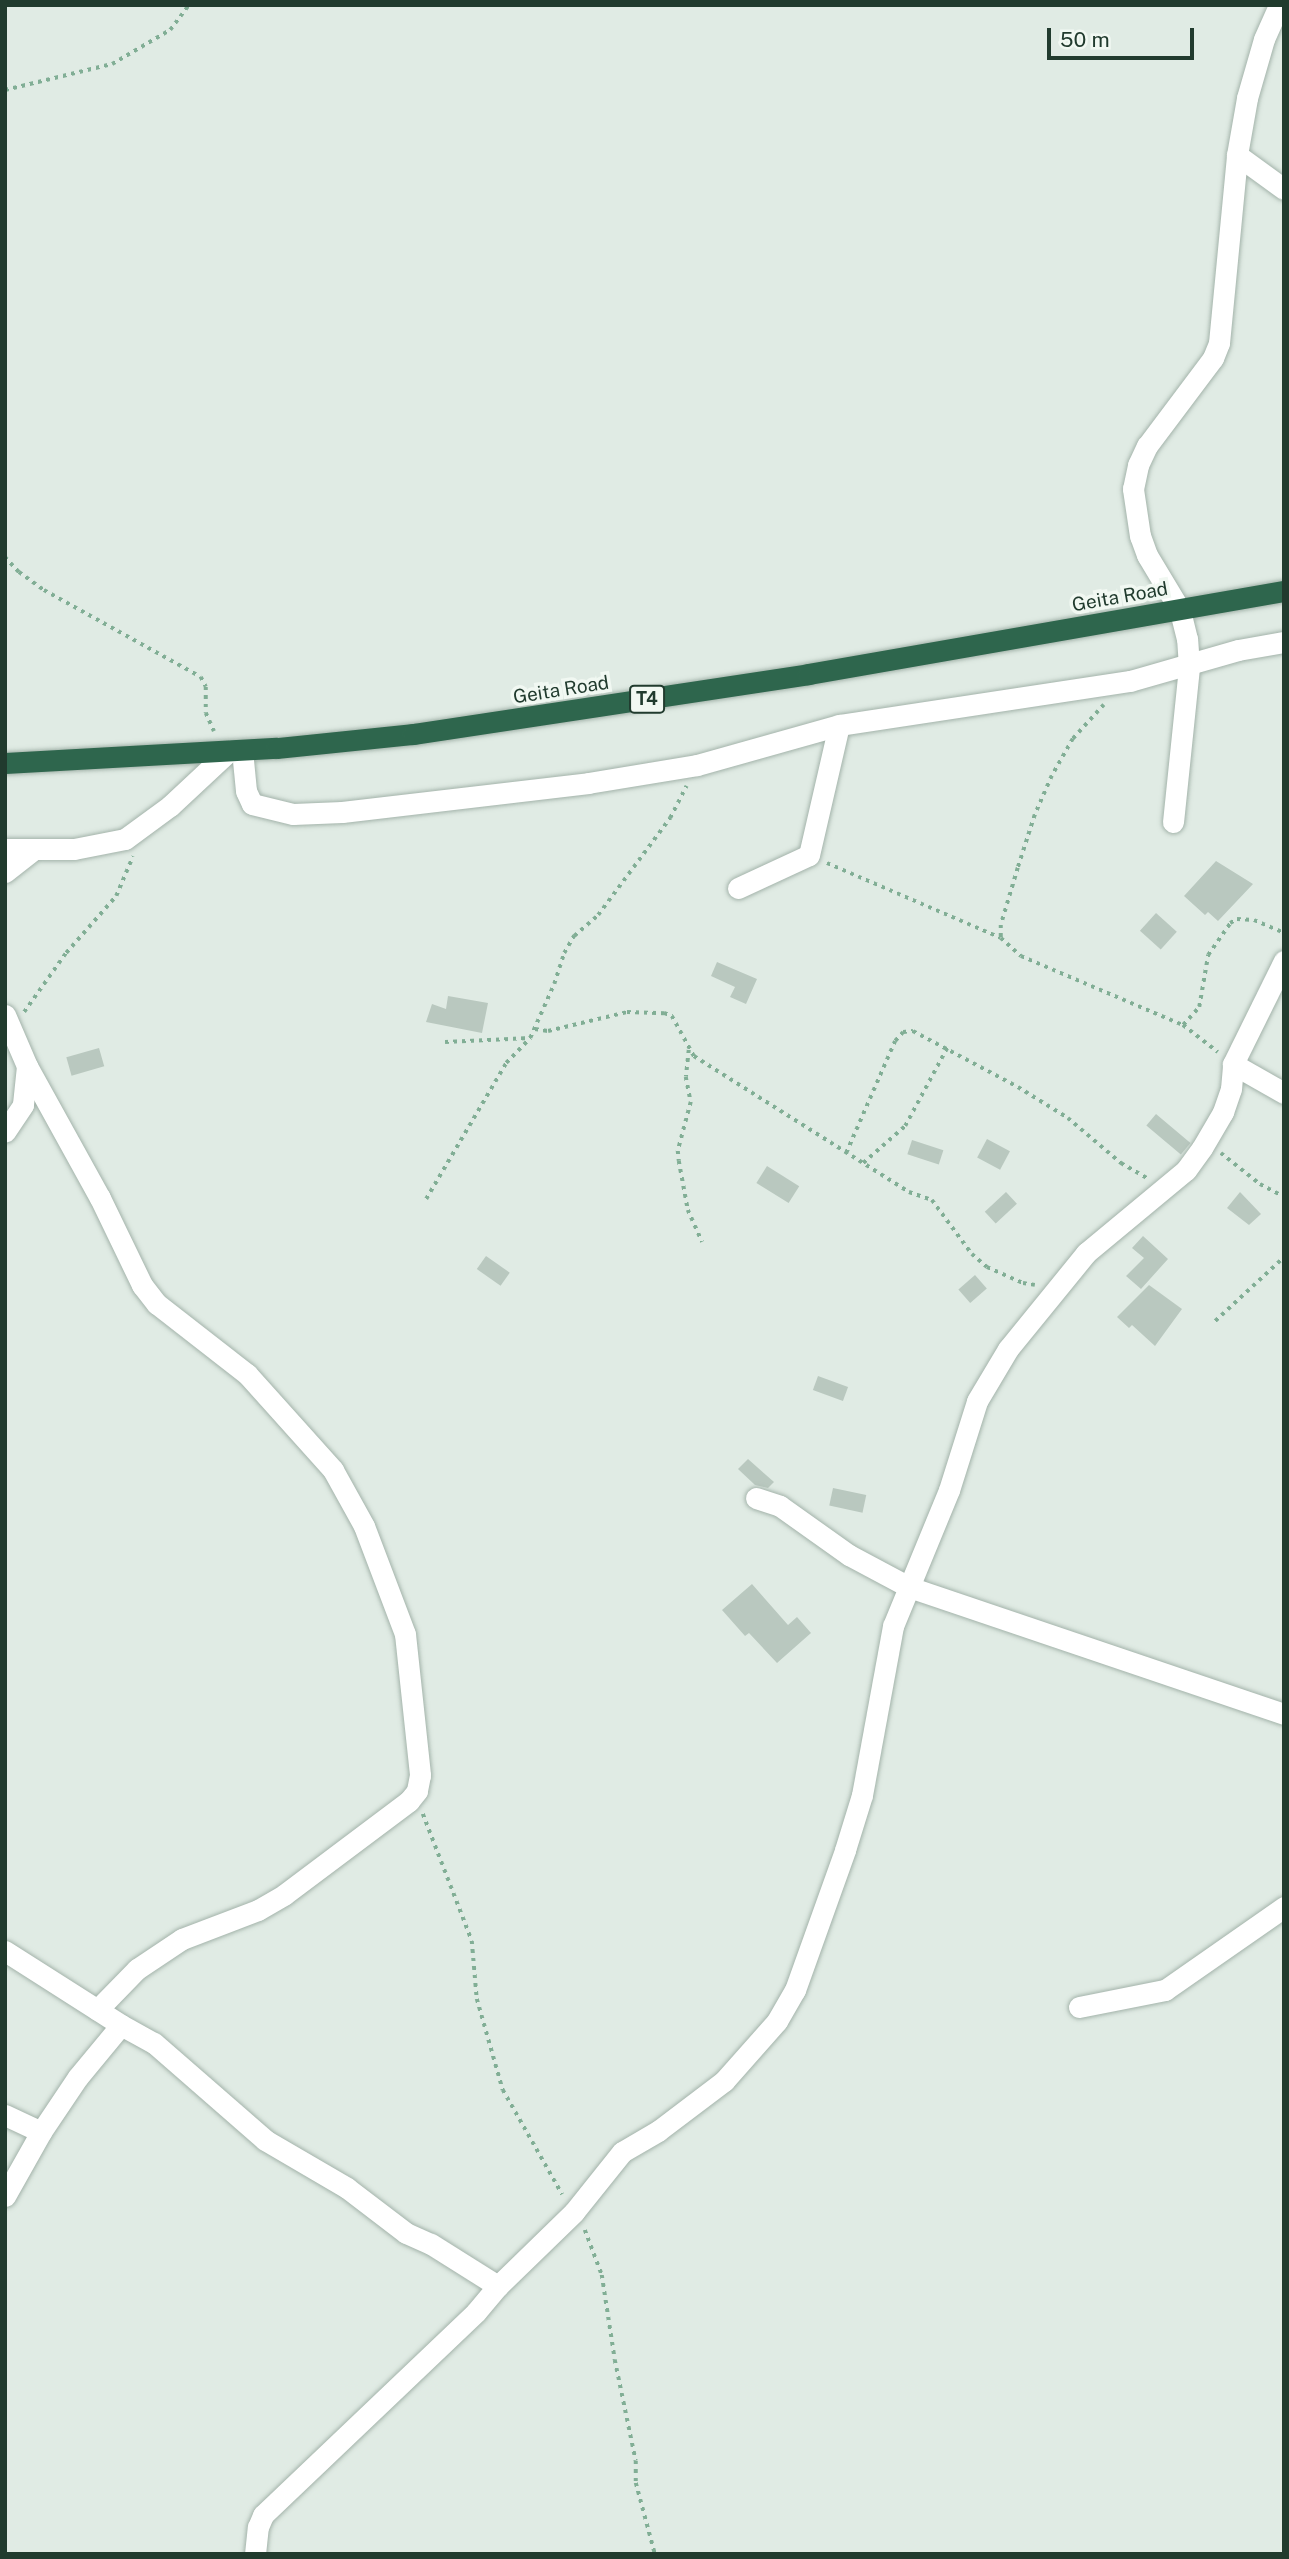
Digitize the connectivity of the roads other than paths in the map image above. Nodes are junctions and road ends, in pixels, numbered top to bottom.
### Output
1 (1279, 5) edge
2 (1237, 155) junction
3 (1284, 189) edge
4 (1284, 591) edge
5 (1180, 610) junction
6 (1284, 642) edge
7 (1189, 666) junction
8 (839, 725) junction
9 (236, 751) junction
10 (5, 763) edge
11 (1173, 822) dead end
12 (5, 849) edge
13 (32, 851) junction
14 (5, 872) edge
15 (738, 888) dead end
16 (1284, 961) edge
17 (8, 1021) edge
18 (1233, 1064) junction
19 (27, 1066) junction
20 (1284, 1093) edge
21 (5, 1132) edge
22 (756, 1498) dead end
23 (909, 1587) junction
24 (1284, 1714) edge
25 (1284, 1907) edge
26 (5, 1951) edge
27 (1079, 2007) dead end
28 (97, 2010) junction
29 (121, 2025) junction
30 (5, 2115) edge
31 (41, 2132) junction
32 (5, 2196) edge
33 (498, 2286) junction
34 (255, 2554) edge

1 - 2 street
2 - 3 street
2 - 5 street
4 - 5 highway, Geita Road / T4
5 - 7 street
5 - 9 highway, Geita Road / T4
6 - 7 street
7 - 8 street
7 - 11 street
8 - 9 street
8 - 15 street
9 - 10 highway, Geita Road / T4
9 - 13 street
12 - 13 street
13 - 14 street
16 - 18 street
17 - 19 street
18 - 20 street
18 - 23 street
19 - 21 street
19 - 28 street
22 - 23 street
23 - 24 street
23 - 33 street
25 - 27 street
26 - 28 street
28 - 29 street
29 - 31 street
29 - 33 street
30 - 31 street
31 - 32 street
33 - 34 street

